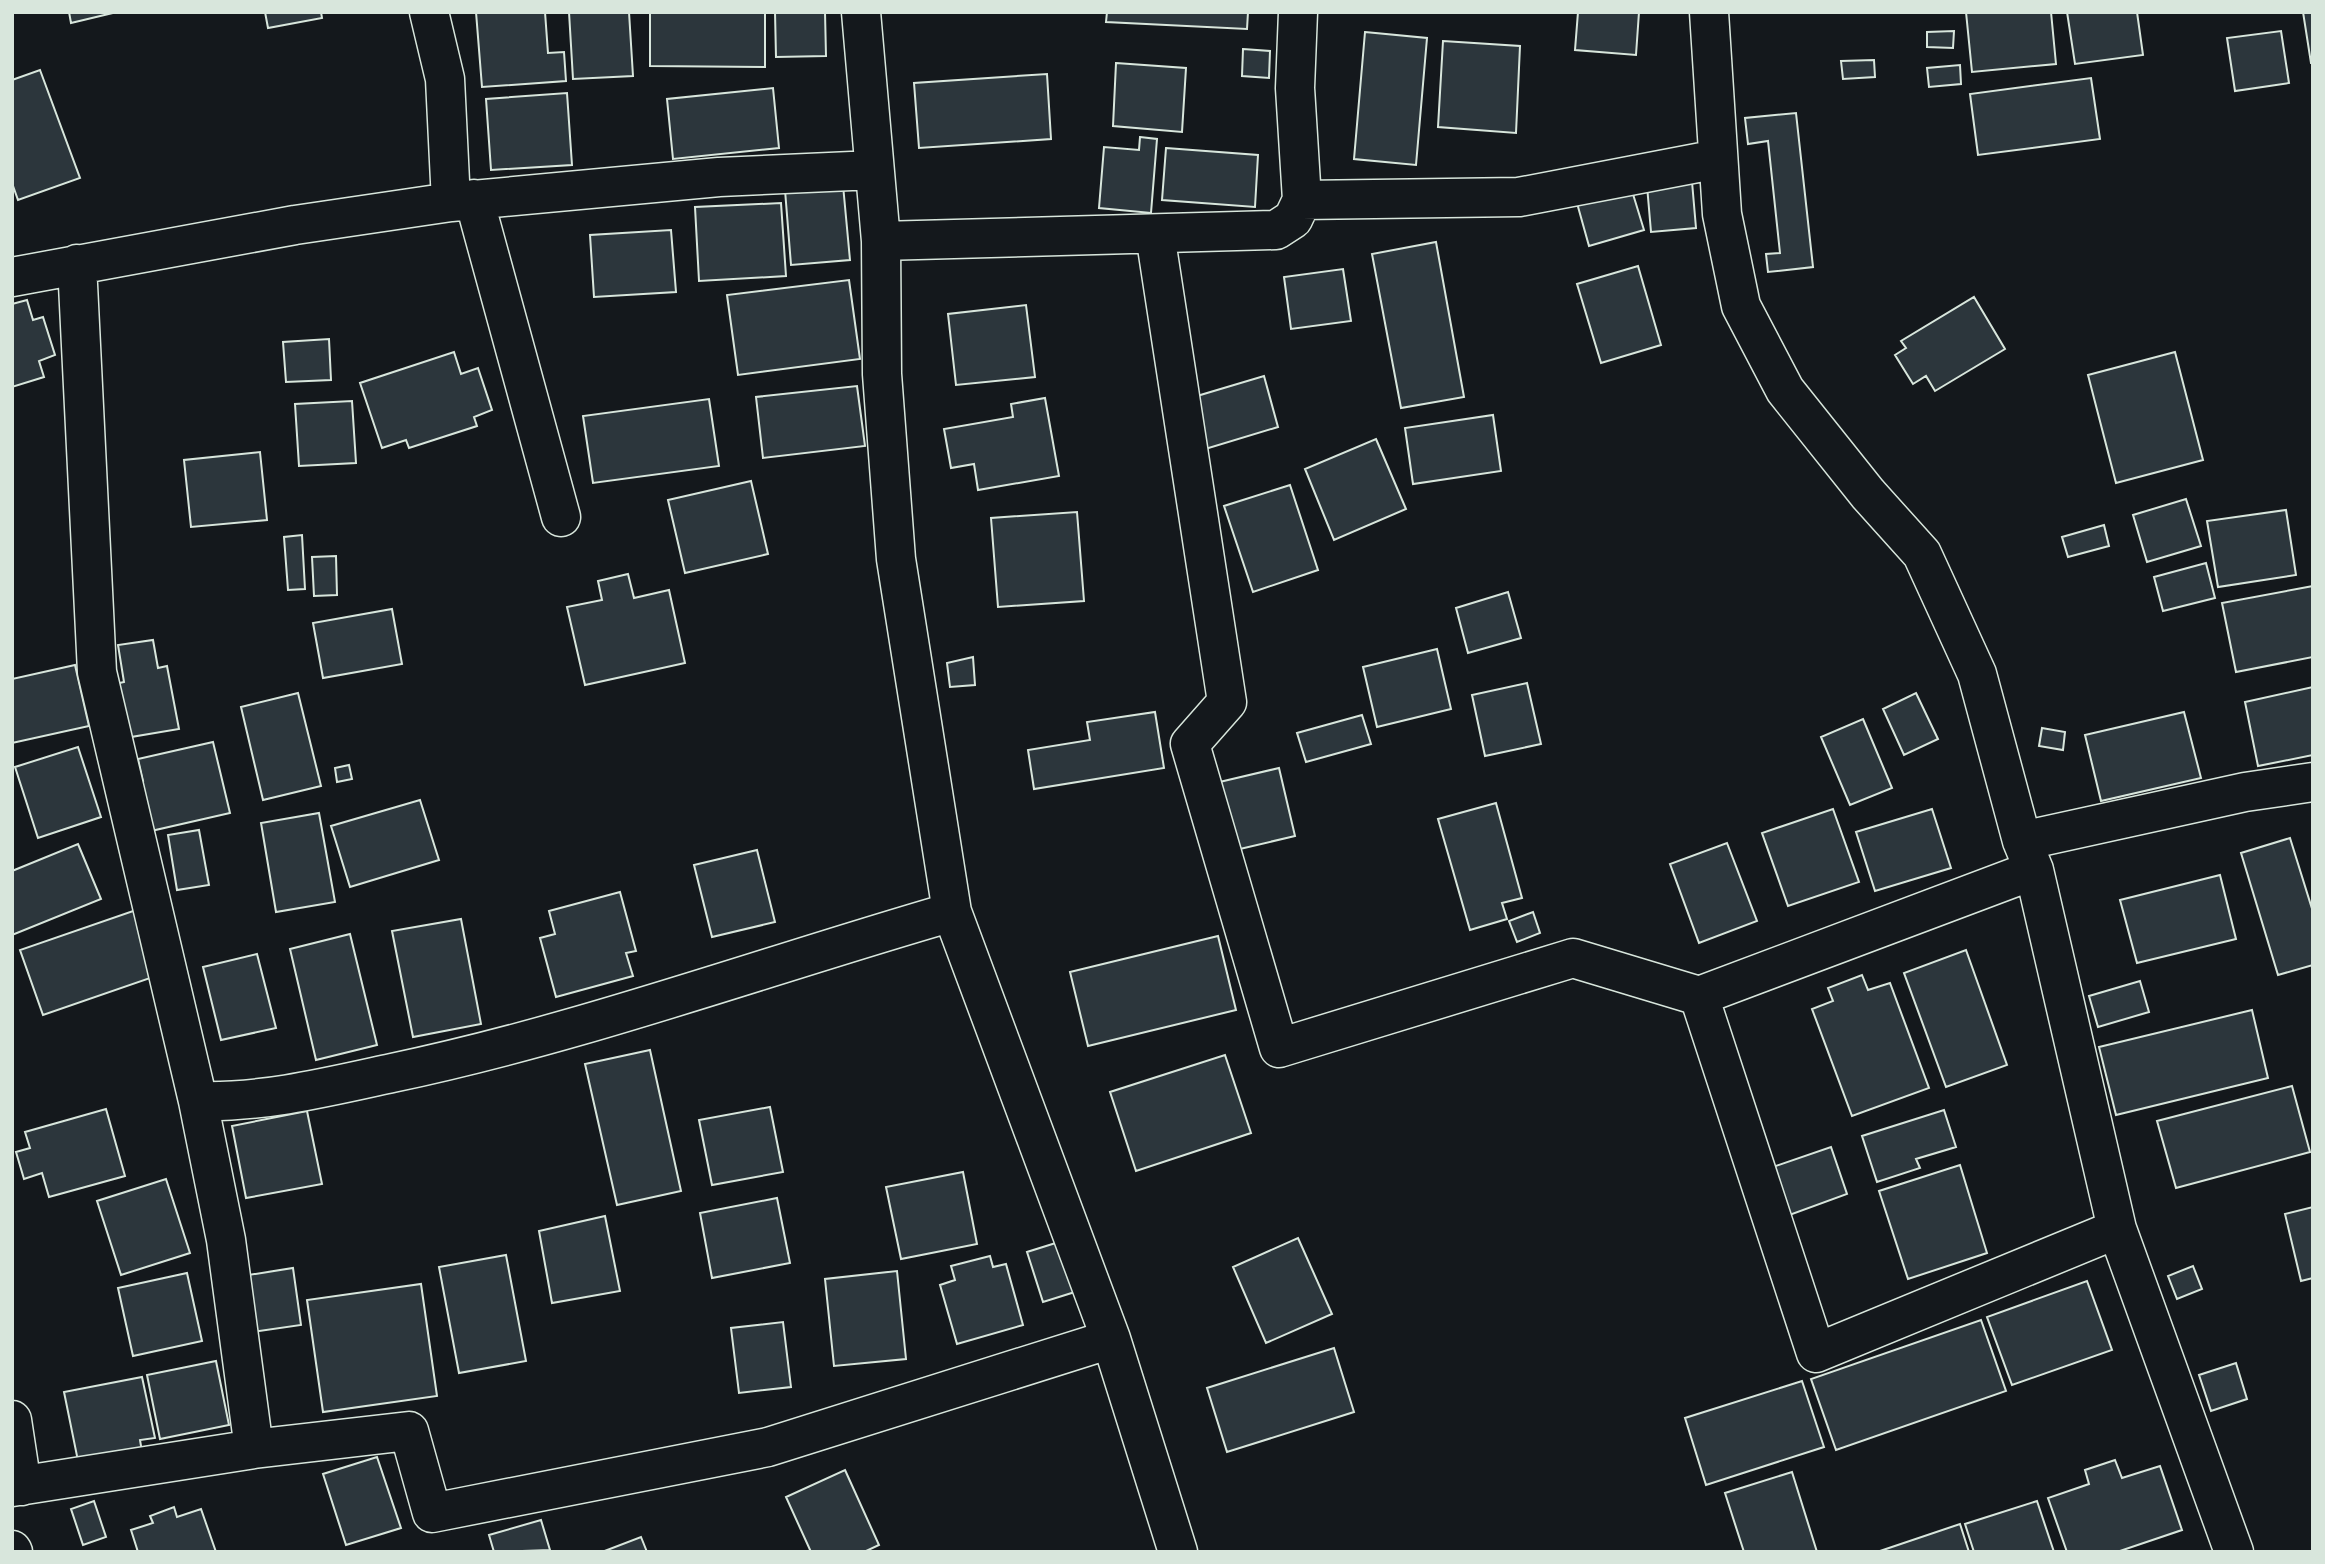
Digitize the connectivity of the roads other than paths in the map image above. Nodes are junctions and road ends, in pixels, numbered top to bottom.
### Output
1 (429, 12) edge
2 (861, 12) edge
3 (1298, 12) edge
4 (1709, 12) edge
5 (1718, 159) junction
6 (874, 170) junction
7 (463, 200) junction
8 (1302, 200) junction
9 (1155, 234) junction
10 (881, 241) junction
11 (77, 264) junction
12 (12, 277) edge
13 (561, 517) dead end
14 (2313, 782) edge
15 (2028, 856) junction
16 (951, 912) junction
17 (1699, 996) junction
18 (198, 1101) junction
19 (2117, 1229) junction
20 (1111, 1339) junction
21 (12, 1420) edge
22 (254, 1449) junction
23 (17, 1487) edge
24 (1178, 1552) edge
25 (2234, 1552) edge

1 - 7 street
2 - 6 street
3 - 8 street
4 - 5 street
5 - 8 street
5 - 15 street
6 - 7 street
6 - 10 street
7 - 11 street
7 - 13 street
8 - 9 street
9 - 10 street
9 - 17 street
10 - 16 street
11 - 12 street
11 - 18 street
14 - 15 street
15 - 17 street
15 - 19 street
16 - 18 street
16 - 20 street
17 - 19 street
18 - 22 street
19 - 25 street
20 - 22 street
20 - 24 street
21 - 23 street
22 - 23 street

